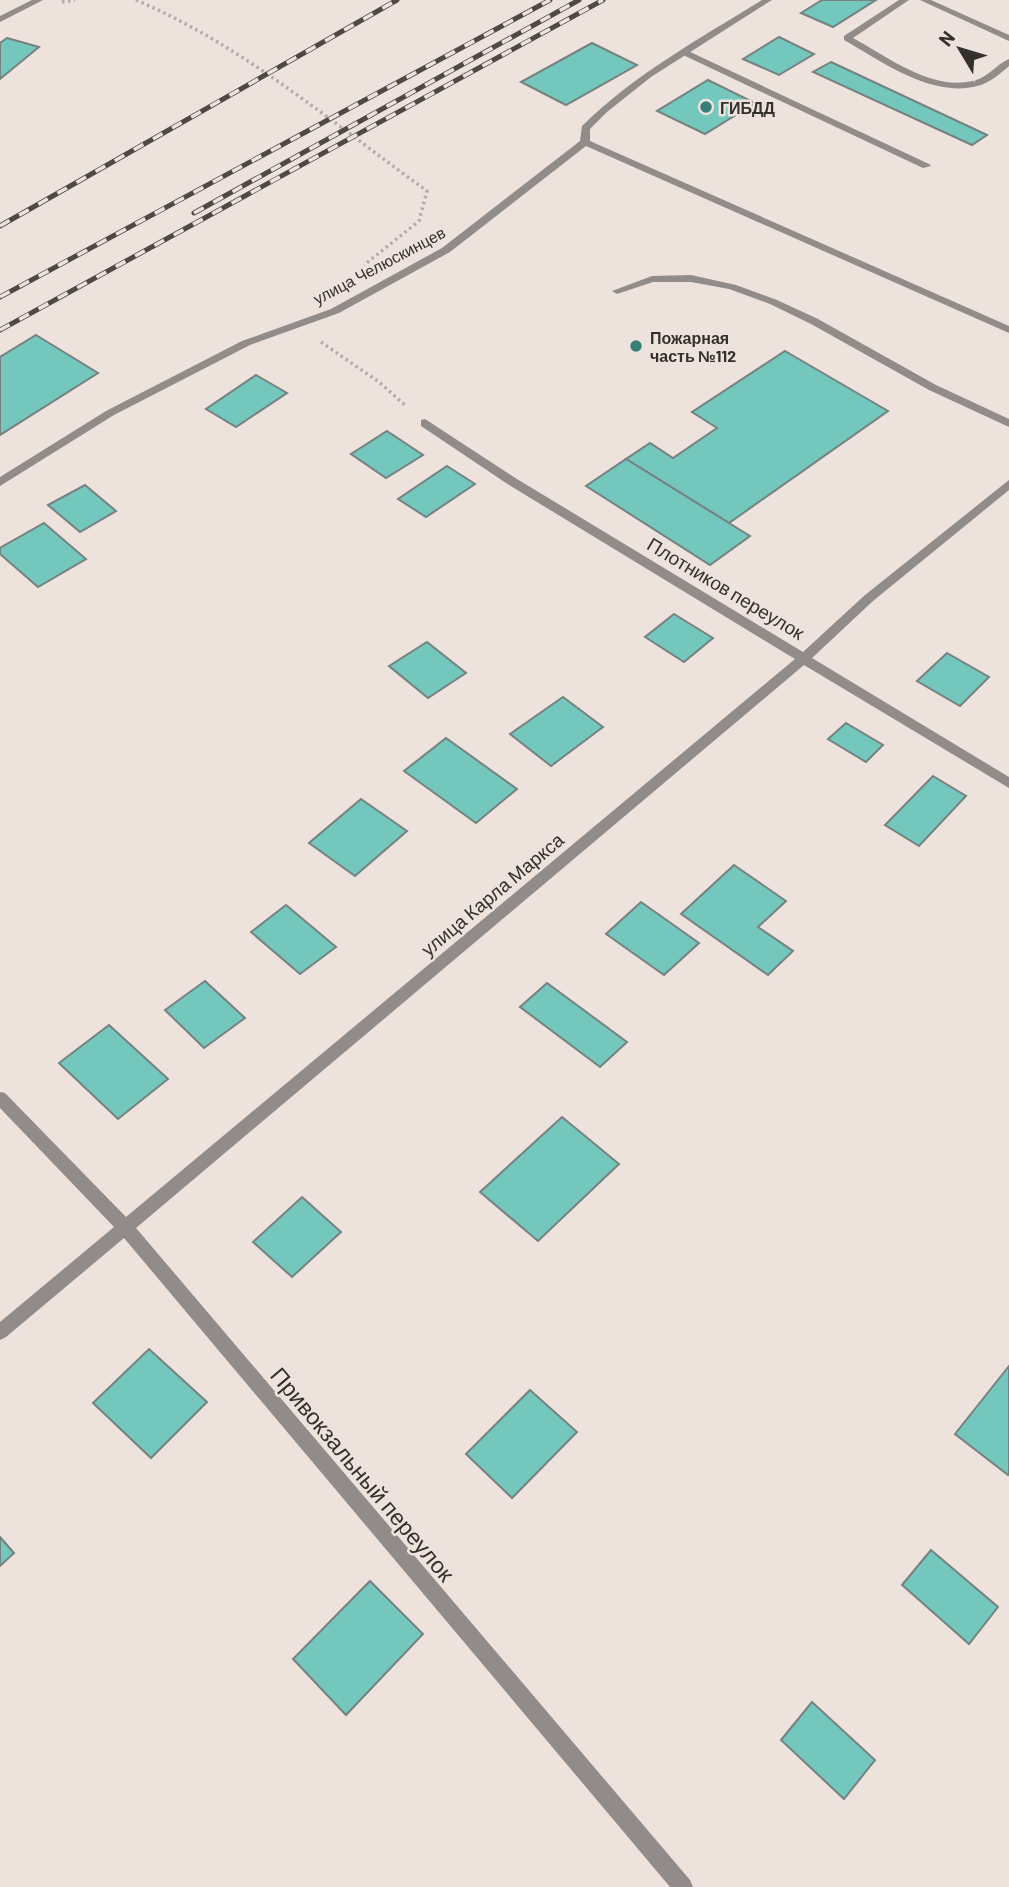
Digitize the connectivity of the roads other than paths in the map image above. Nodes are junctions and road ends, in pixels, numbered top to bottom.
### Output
1 (39, 0) edge
2 (768, 0) edge
3 (905, 0) edge
4 (924, 0) edge
5 (0, 19) edge
6 (1009, 38) edge
7 (686, 52) junction
8 (1009, 62) edge
9 (584, 142) junction
10 (926, 166) dead end
11 (617, 291) dead end
12 (1009, 330) edge
13 (425, 423) road end
14 (1009, 423) edge
15 (0, 482) edge
16 (1009, 484) edge
17 (804, 658) junction
18 (1009, 783) edge
19 (0, 1098) edge
20 (125, 1227) junction
21 (0, 1332) edge
22 (683, 1887) edge

1 - 5 street
2 - 7 street, улица Челюскинцев
3 - 8 street
4 - 6 street
7 - 9 street, улица Челюскинцев
7 - 10 street
9 - 12 street
9 - 15 street, улица Челюскинцев
11 - 14 street
13 - 17 street, Плотников переулок
16 - 17 street, улица Карла Маркса
17 - 18 street, Плотников переулок
17 - 20 street, улица Карла Маркса
19 - 20 street, Привокзальный переулок
20 - 21 street, улица Карла Маркса
20 - 22 street, Привокзальный переулок

